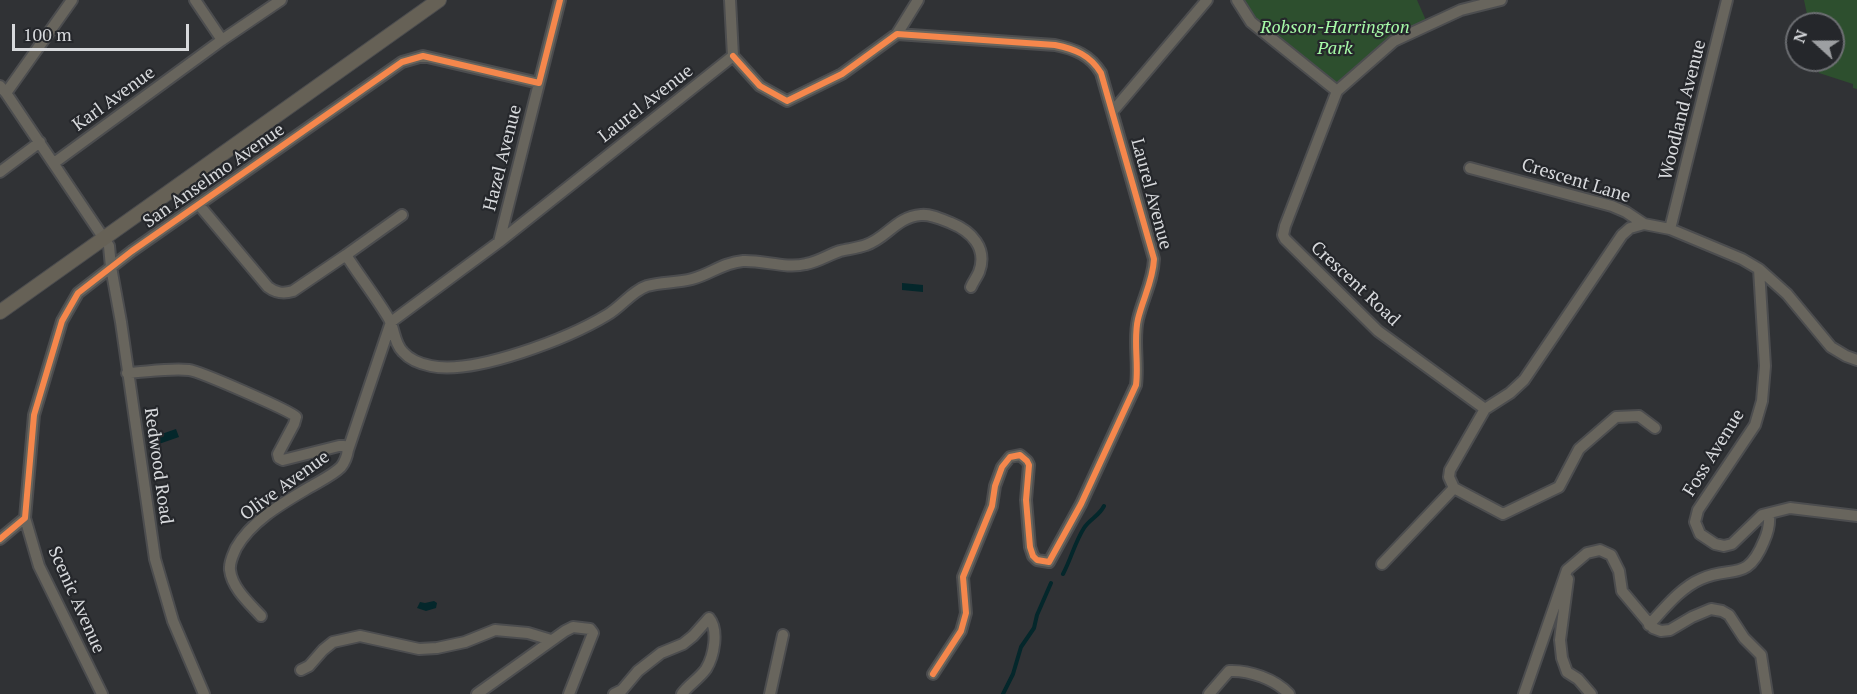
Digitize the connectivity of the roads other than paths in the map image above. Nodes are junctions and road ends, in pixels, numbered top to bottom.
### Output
1 (72, 0) edge
2 (195, 0) edge
3 (281, 0) edge
4 (439, 0) edge
5 (560, 0) edge
6 (730, 0) edge
7 (918, 0) edge
8 (1207, 0) edge
9 (1237, 0) edge
10 (1502, 0) edge
11 (1727, 0) edge
12 (897, 34) junction
13 (222, 40) junction
14 (733, 56) junction
15 (538, 82) junction
16 (3, 89) edge
17 (1338, 91) junction
18 (1113, 111) junction
19 (40, 142) junction
20 (54, 163) junction
21 (1470, 168) dead end
22 (0, 172) edge
23 (199, 205) junction
24 (402, 215) dead end
25 (1644, 224) junction
26 (1670, 229) junction
27 (104, 237) junction
28 (499, 242) junction
29 (346, 255) junction
30 (111, 267) junction
31 (1759, 269) junction
32 (971, 288) dead end
33 (0, 312) edge
34 (391, 322) junction
35 (1857, 360) edge
36 (128, 373) junction
37 (1485, 409) junction
38 (1655, 428) dead end
39 (348, 450) junction
40 (1454, 488) junction
41 (1769, 514) junction
42 (1857, 516) edge
43 (25, 518) junction
44 (0, 538) edge
45 (1382, 564) dead end
46 (1567, 570) junction
47 (261, 616) dead end
48 (1649, 625) junction
49 (783, 635) dead end
50 (551, 640) junction
51 (301, 670) dead end
52 (933, 674) dead end
53 (102, 694) edge
54 (204, 694) edge
55 (477, 694) edge
56 (569, 694) edge
57 (615, 694) edge
58 (682, 694) edge
59 (770, 694) edge
60 (1209, 694) edge
61 (1289, 694) edge
62 (1524, 694) edge
63 (1590, 694) edge
64 (1767, 694) edge

1 - 16 street
2 - 13 street
3 - 13 street, Karl Avenue
4 - 27 main road
5 - 15 street
6 - 14 street
7 - 12 street
8 - 18 street
9 - 17 street
10 - 17 street, Crescent Road
11 - 26 street, Woodland Avenue
12 - 14 street
12 - 18 street, Laurel Avenue
13 - 20 street, Karl Avenue
14 - 28 street, Laurel Avenue
15 - 23 street, San Anselmo Avenue
15 - 28 street, Hazel Avenue
16 - 19 street
17 - 37 street, Crescent Road
18 - 52 street, Laurel Avenue
19 - 20 street
19 - 22 street
20 - 27 street
21 - 25 street, Crescent Lane
23 - 29 street
23 - 30 street, San Anselmo Avenue
24 - 29 street
25 - 26 street, Crescent Lane
25 - 37 street
26 - 31 street, Crescent Lane
27 - 30 street, Redwood Road
27 - 33 main road
28 - 34 street, Laurel Avenue
29 - 34 street
30 - 36 street, Redwood Road
30 - 43 street, San Anselmo Avenue
31 - 35 street, Crescent Lane
31 - 41 street, Foss Avenue
32 - 34 street
34 - 39 street
36 - 39 street, Olive Avenue
36 - 54 street, Redwood Road
37 - 40 street
38 - 40 street
39 - 47 street, Olive Avenue
40 - 45 street
41 - 42 street
41 - 48 street
43 - 44 street
43 - 53 street, Scenic Avenue
46 - 48 street
46 - 62 street
46 - 63 street
48 - 64 street
49 - 59 street
50 - 51 street
50 - 55 street
50 - 56 street
57 - 58 street
60 - 61 street

